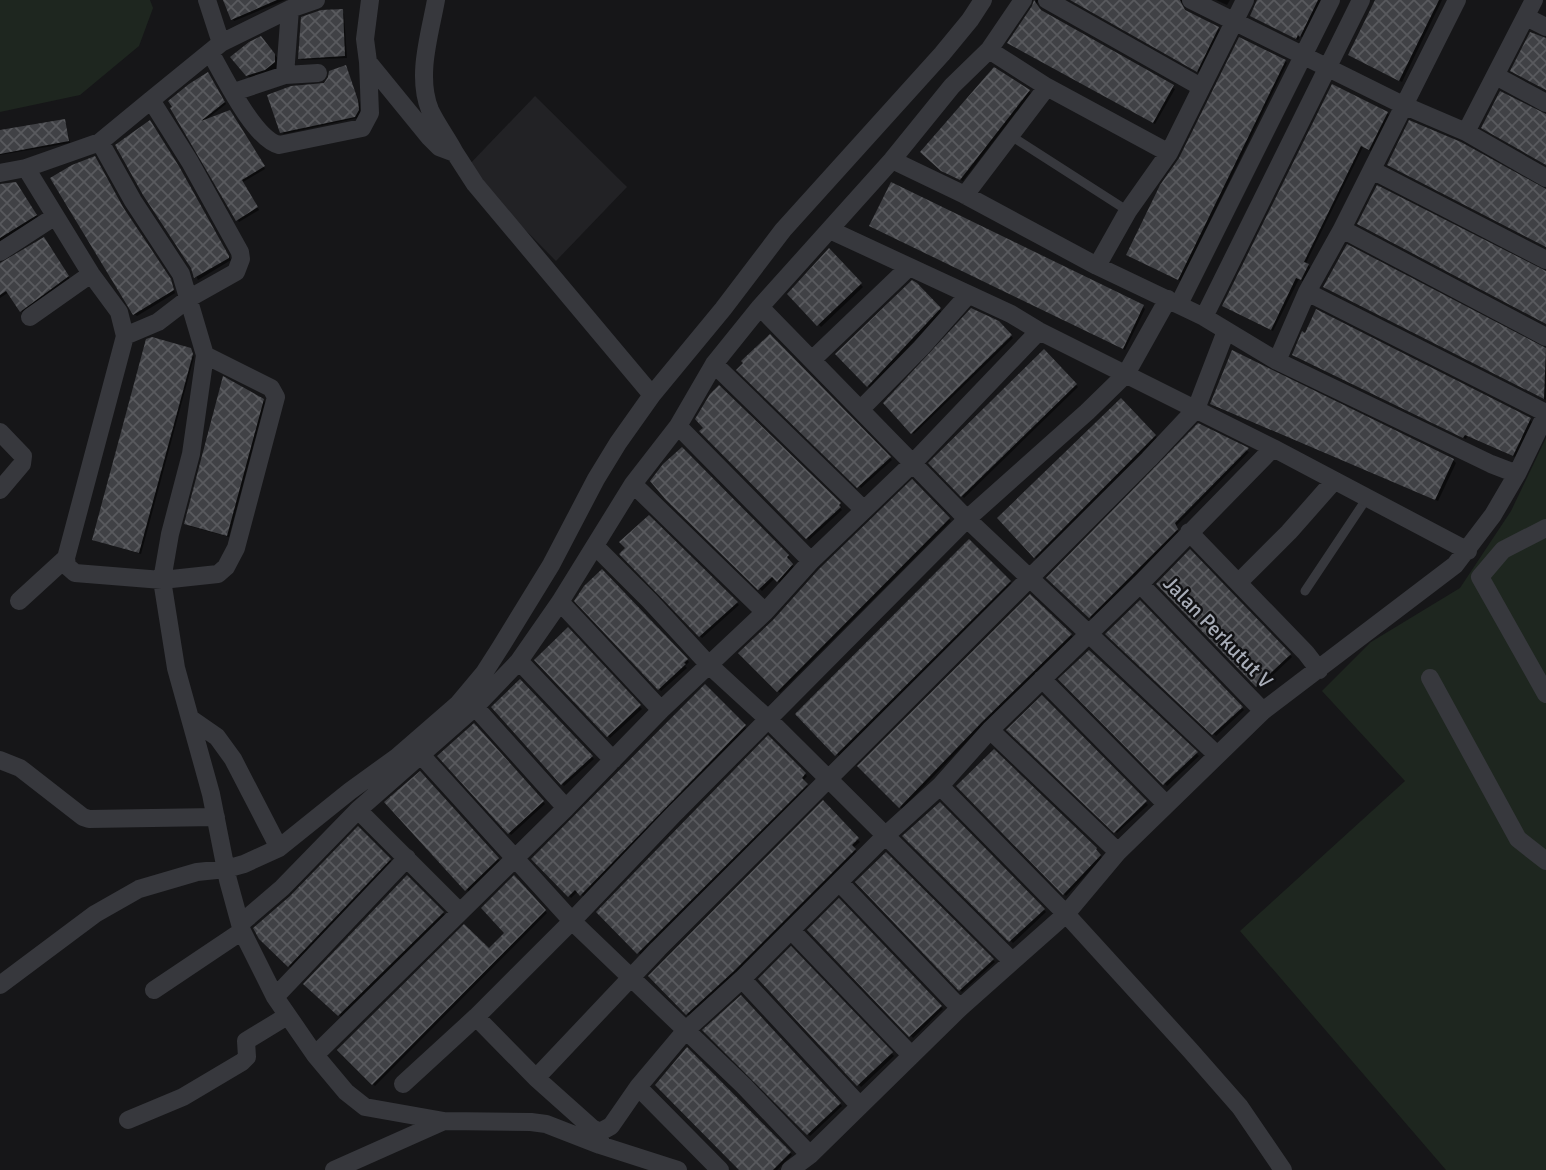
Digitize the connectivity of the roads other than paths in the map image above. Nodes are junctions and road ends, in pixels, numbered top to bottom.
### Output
1 (207, 0) edge
2 (316, 0) edge
3 (370, 0) edge
4 (436, 0) edge
5 (983, 0) edge
6 (1023, 0) edge
7 (1047, 0) edge
8 (1191, 0) edge
9 (1245, 0) edge
10 (1331, 0) edge
11 (1361, 0) edge
12 (1457, 0) edge
13 (1534, 0) edge
14 (290, 9) junction
15 (1526, 17) junction
16 (1234, 22) junction
17 (1546, 27) edge
18 (216, 48) junction
19 (989, 50) junction
20 (1303, 55) junction
21 (368, 62) junction
22 (1327, 65) junction
23 (318, 74) dead end
24 (285, 75) junction
25 (1496, 76) junction
26 (1047, 86) junction
27 (1201, 87) junction
28 (234, 92) junction
29 (151, 100) junction
30 (1546, 103) edge
31 (1403, 105) junction
32 (1466, 132) junction
33 (1011, 136) junction
34 (100, 142) junction
35 (455, 153) junction
36 (1169, 153) junction
37 (892, 160) junction
38 (26, 168) junction
39 (1372, 170) junction
40 (0, 173) edge
41 (1546, 178) edge
42 (965, 195) junction
43 (1128, 211) junction
44 (54, 217) junction
45 (1342, 229) junction
46 (830, 230) junction
47 (0, 252) edge
48 (1546, 260) edge
49 (1097, 265) junction
50 (908, 268) junction
51 (91, 274) junction
52 (1307, 292) junction
53 (968, 295) junction
54 (188, 299) junction
55 (1173, 302) junction
56 (760, 307) junction
57 (30, 317) dead end
58 (1204, 317) junction
59 (1039, 331) junction
60 (1226, 331) junction
61 (125, 336) junction
62 (1546, 337) edge
63 (205, 355) junction
64 (813, 359) junction
65 (1277, 361) junction
66 (714, 364) junction
67 (1126, 374) junction
68 (652, 395) junction
69 (861, 409) junction
70 (1196, 409) junction
71 (1546, 414) edge
72 (678, 426) junction
73 (0, 432) edge
74 (1273, 448) junction
75 (913, 463) junction
76 (1517, 474) junction
77 (1334, 481) junction
78 (634, 484) junction
79 (0, 490) edge
80 (1367, 498) junction
81 (863, 509) junction
82 (967, 519) junction
83 (1546, 528) edge
84 (1189, 532) junction
85 (594, 547) junction
86 (1468, 551) junction
87 (66, 558) junction
88 (811, 561) junction
89 (1455, 565) junction
90 (1480, 577) junction
91 (1028, 578) junction
92 (162, 580) junction
93 (1239, 582) junction
94 (1140, 584) junction
95 (1306, 591) dead end
96 (19, 601) dead end
97 (561, 602) junction
98 (765, 612) junction
99 (1089, 633) junction
100 (519, 661) junction
101 (709, 664) junction
102 (1319, 670) junction
103 (1430, 678) dead end
104 (1042, 679) junction
105 (1546, 694) edge
106 (475, 707) junction
107 (661, 710) junction
108 (1263, 711) junction
109 (191, 719) junction
110 (769, 720) junction
111 (990, 730) junction
112 (1216, 754) junction
113 (421, 755) junction
114 (0, 760) edge
115 (613, 761) junction
116 (826, 779) junction
117 (940, 786) junction
118 (1166, 804) junction
119 (566, 808) junction
120 (358, 810) junction
121 (216, 817) junction
122 (885, 836) junction
123 (279, 848) junction
124 (1118, 852) junction
125 (514, 858) junction
126 (407, 859) junction
127 (1545, 859) edge
128 (226, 869) junction
129 (839, 882) junction
130 (459, 911) junction
131 (1066, 914) junction
132 (572, 921) junction
133 (241, 928) junction
134 (791, 930) junction
135 (1012, 961) junction
136 (632, 976) junction
137 (742, 979) junction
138 (0, 985) edge
139 (154, 990) dead end
140 (275, 997) junction
141 (960, 1008) junction
142 (287, 1016) junction
143 (476, 1017) junction
144 (686, 1030) junction
145 (315, 1055) junction
146 (911, 1055) junction
147 (536, 1078) junction
148 (403, 1084) dead end
149 (638, 1087) junction
150 (860, 1106) junction
151 (128, 1120) dead end
152 (444, 1121) junction
153 (600, 1139) junction
154 (810, 1155) junction
155 (334, 1170) edge
156 (678, 1170) edge
157 (720, 1170) edge
158 (790, 1170) edge
159 (1283, 1170) edge

1 - 18 street
2 - 14 street
3 - 21 street
4 - 35 street
5 - 68 street
6 - 19 street
7 - 27 street
8 - 16 street
9 - 16 street
10 - 20 street
11 - 22 street
12 - 31 street
13 - 15 street
14 - 18 street
14 - 24 street
15 - 17 street
15 - 25 street
16 - 20 street
16 - 27 street
18 - 28 street
18 - 29 street
19 - 26 street
19 - 37 street
20 - 22 street
20 - 55 street
21 - 28 street
21 - 35 street
22 - 31 street
22 - 58 street
23 - 24 street
24 - 28 street
25 - 30 street
25 - 32 street
26 - 33 street
26 - 36 street
27 - 36 street
29 - 34 street
29 - 54 street
31 - 32 street
31 - 39 street
32 - 41 street
33 - 42 street
33 - 43 lane
34 - 38 street
34 - 54 street
35 - 68 street
36 - 43 street
37 - 42 street
37 - 46 street
38 - 40 street
38 - 44 street
39 - 45 street
39 - 48 street
42 - 49 street
43 - 49 street
44 - 47 street
44 - 51 street
45 - 52 street
45 - 62 street
46 - 50 street
46 - 56 street
49 - 55 street
50 - 53 street
50 - 64 street
51 - 57 street
51 - 61 street
52 - 65 street
52 - 71 street
53 - 59 street
53 - 69 street
54 - 61 street
54 - 63 street
55 - 58 street
55 - 67 street
56 - 64 street
56 - 66 street
58 - 60 street
59 - 67 street
59 - 75 street
60 - 65 street
60 - 70 street
61 - 87 street
63 - 92 street
63 - 92 street
64 - 69 street
65 - 76 street
66 - 72 street
66 - 81 street
67 - 70 street
67 - 82 street
68 - 123 street
69 - 75 street
70 - 74 street
70 - 91 street
71 - 76 street
72 - 78 street
72 - 88 street
73 - 79 street
74 - 77 street
74 - 84 street
75 - 81 street
75 - 82 street
76 - 86 street
77 - 80 street
77 - 93 street
78 - 85 street
78 - 98 street
80 - 86 street
80 - 95 lane
81 - 88 street
82 - 91 street
82 - 110 street
83 - 90 street
84 - 93 street
84 - 94 street
85 - 97 street
85 - 101 street
86 - 89 street
87 - 92 street
87 - 96 street
88 - 98 street
89 - 90 street
89 - 102 street
90 - 105 street
91 - 99 street
91 - 116 street
92 - 109 street
93 - 102 street
94 - 99 street
94 - 108 street, Jalan Perkutut V
97 - 100 street
97 - 107 street
98 - 101 street
99 - 104 street
99 - 112 street
100 - 106 street
100 - 115 street
101 - 107 street
101 - 110 street
102 - 108 street
103 - 127 street
104 - 111 street
104 - 118 street
106 - 113 street
106 - 119 street
107 - 115 street
108 - 112 street
109 - 121 street
109 - 123 street
110 - 116 street
110 - 132 street
111 - 117 street
111 - 124 street
112 - 118 street
113 - 120 street
113 - 125 street
114 - 121 street
115 - 119 street
116 - 122 street
116 - 136 street
117 - 122 street
117 - 131 street
118 - 124 street
119 - 125 street
120 - 126 street
120 - 133 street
121 - 128 street
122 - 129 street
122 - 135 street
123 - 128 street
124 - 131 street
125 - 130 street
125 - 132 street
126 - 130 street
126 - 140 street
128 - 133 street
128 - 138 street
129 - 134 street
129 - 141 street
130 - 145 street
131 - 135 street
131 - 159 street
132 - 136 street
132 - 143 street
133 - 139 street
133 - 140 street
134 - 137 street
134 - 146 street
135 - 141 street
136 - 144 street
136 - 147 street
137 - 144 street
137 - 150 street
140 - 142 street
141 - 146 street
142 - 145 street
142 - 151 street
143 - 147 street
143 - 148 street
144 - 149 street
144 - 154 street
145 - 152 street
146 - 150 street
147 - 153 street
149 - 153 street
149 - 157 street
150 - 154 street
152 - 153 street
152 - 155 street
153 - 156 street
154 - 158 street

